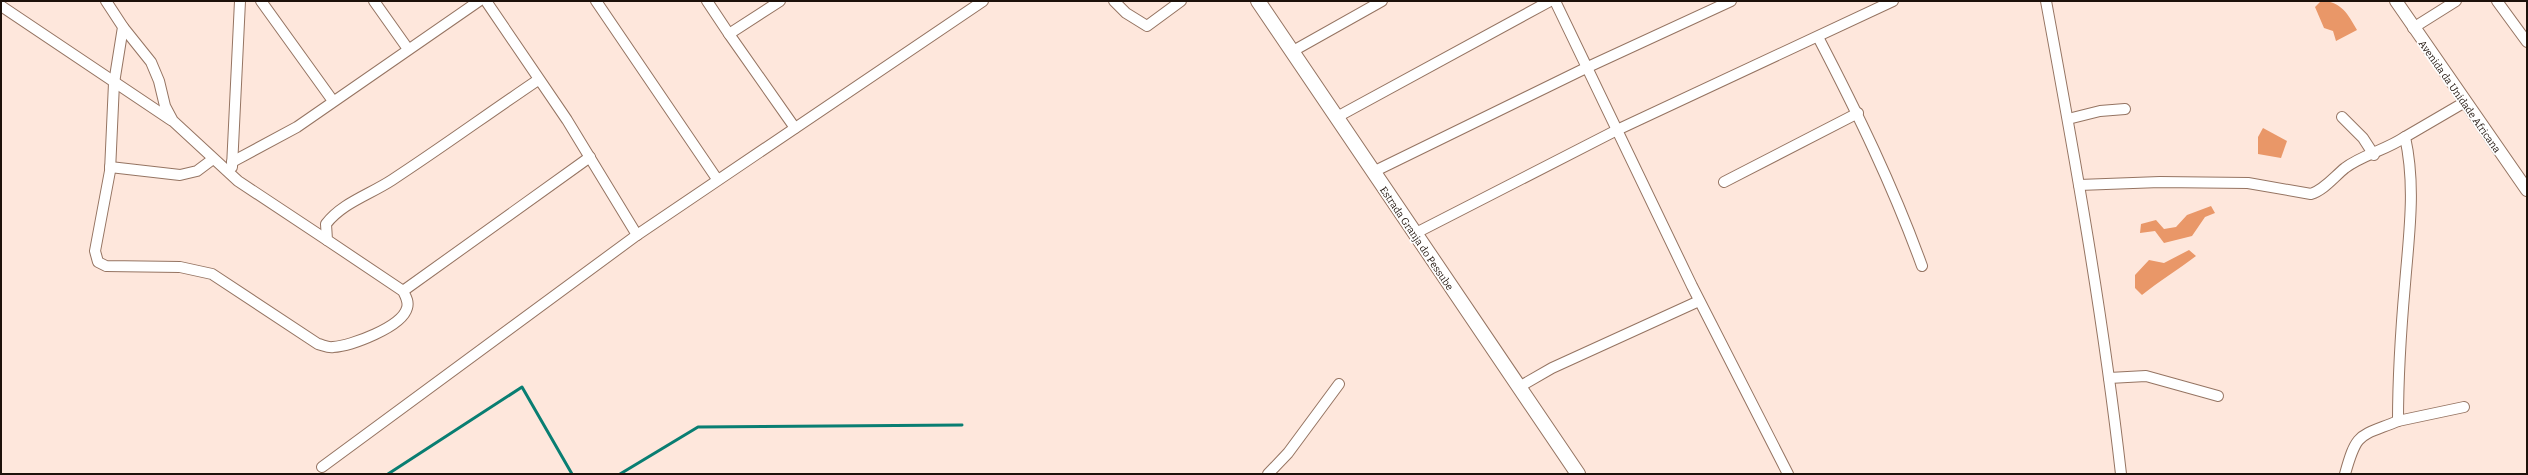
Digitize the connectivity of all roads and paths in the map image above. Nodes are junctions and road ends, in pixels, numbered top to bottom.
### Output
1 (106, 1) edge
2 (240, 1) edge
3 (261, 1) edge
4 (374, 1) edge
5 (479, 1) edge
6 (486, 1) edge
7 (596, 1) edge
8 (708, 1) edge
9 (780, 1) edge
10 (983, 1) edge
11 (1114, 1) edge
12 (1181, 1) edge
13 (1258, 1) edge
14 (1382, 1) edge
15 (1550, 1) edge
16 (1555, 1) edge
17 (1731, 1) edge
18 (1893, 1) edge
19 (2046, 1) edge
20 (2456, 1) edge
21 (2497, 1) edge
22 (2395, 3) edge
23 (1, 6) edge
24 (123, 27) junction
25 (2413, 28) junction
26 (729, 34) junction
27 (1818, 37) junction
28 (2527, 42) edge
29 (408, 49) junction
30 (1293, 51) junction
31 (1588, 67) junction
32 (538, 80) junction
33 (114, 83) junction
34 (333, 101) junction
35 (2464, 102) junction
36 (2125, 109) dead end
37 (1858, 113) junction
38 (1337, 117) junction
39 (2342, 117) dead end
40 (2068, 118) junction
41 (173, 121) junction
42 (795, 128) junction
43 (1617, 130) junction
44 (2405, 137) junction
45 (2374, 155) junction
46 (590, 157) junction
47 (213, 159) junction
48 (232, 162) junction
49 (110, 167) junction
50 (1373, 172) junction
51 (231, 176) junction
52 (717, 179) junction
53 (1724, 182) dead end
54 (2079, 185) junction
55 (2527, 190) edge
56 (1414, 234) junction
57 (637, 235) junction
58 (327, 240) junction
59 (1922, 266) dead end
60 (403, 291) junction
61 (1699, 301) junction
62 (2109, 378) junction
63 (1339, 384) dead end
64 (1519, 387) junction
65 (2218, 396) dead end
66 (2464, 406) dead end
67 (2398, 421) junction
68 (322, 467) dead end
69 (1268, 474) edge
70 (1578, 474) edge
71 (1788, 474) edge
72 (2121, 474) edge
73 (2345, 474) edge

1 - 24 street
2 - 48 street
3 - 34 street
4 - 29 street
5 - 29 street
6 - 32 street
7 - 52 street
8 - 26 street
9 - 26 street
10 - 42 street
11 - 12 street
13 - 30 main road, Estrada Granja do Pessube
14 - 30 street
15 - 38 street
16 - 31 street
17 - 31 street
18 - 27 street
19 - 40 street
20 - 25 street
21 - 28 street
22 - 25 street, Avenida da Unidade Africana
23 - 33 street
24 - 33 street
24 - 41 street
25 - 35 street, Avenida da Unidade Africana
26 - 42 street
27 - 37 street
27 - 43 street
29 - 34 street
30 - 38 main road, Estrada Granja do Pessube
31 - 43 street
31 - 50 street
32 - 46 street
32 - 58 street
33 - 41 street
33 - 49 street
34 - 48 street
35 - 44 street
35 - 55 street, Avenida da Unidade Africana
36 - 40 street
37 - 53 street
37 - 59 street
38 - 50 main road, Estrada Granja do Pessube
39 - 45 street
40 - 54 street
41 - 47 street
42 - 52 street
43 - 56 street
43 - 61 street
44 - 45 street
44 - 67 street
45 - 54 street
46 - 57 street
46 - 60 street
47 - 49 street
47 - 51 street
48 - 51 street
49 - 60 street
50 - 56 main road, Estrada Granja do Pessube
51 - 58 street
52 - 57 street
54 - 62 street
56 - 64 main road, Estrada Granja do Pessube
57 - 68 street
58 - 60 street
61 - 64 street
61 - 71 street
62 - 65 street
62 - 72 street
63 - 69 street
64 - 70 main road, Estrada Granja do Pessube
66 - 67 street
67 - 73 street

